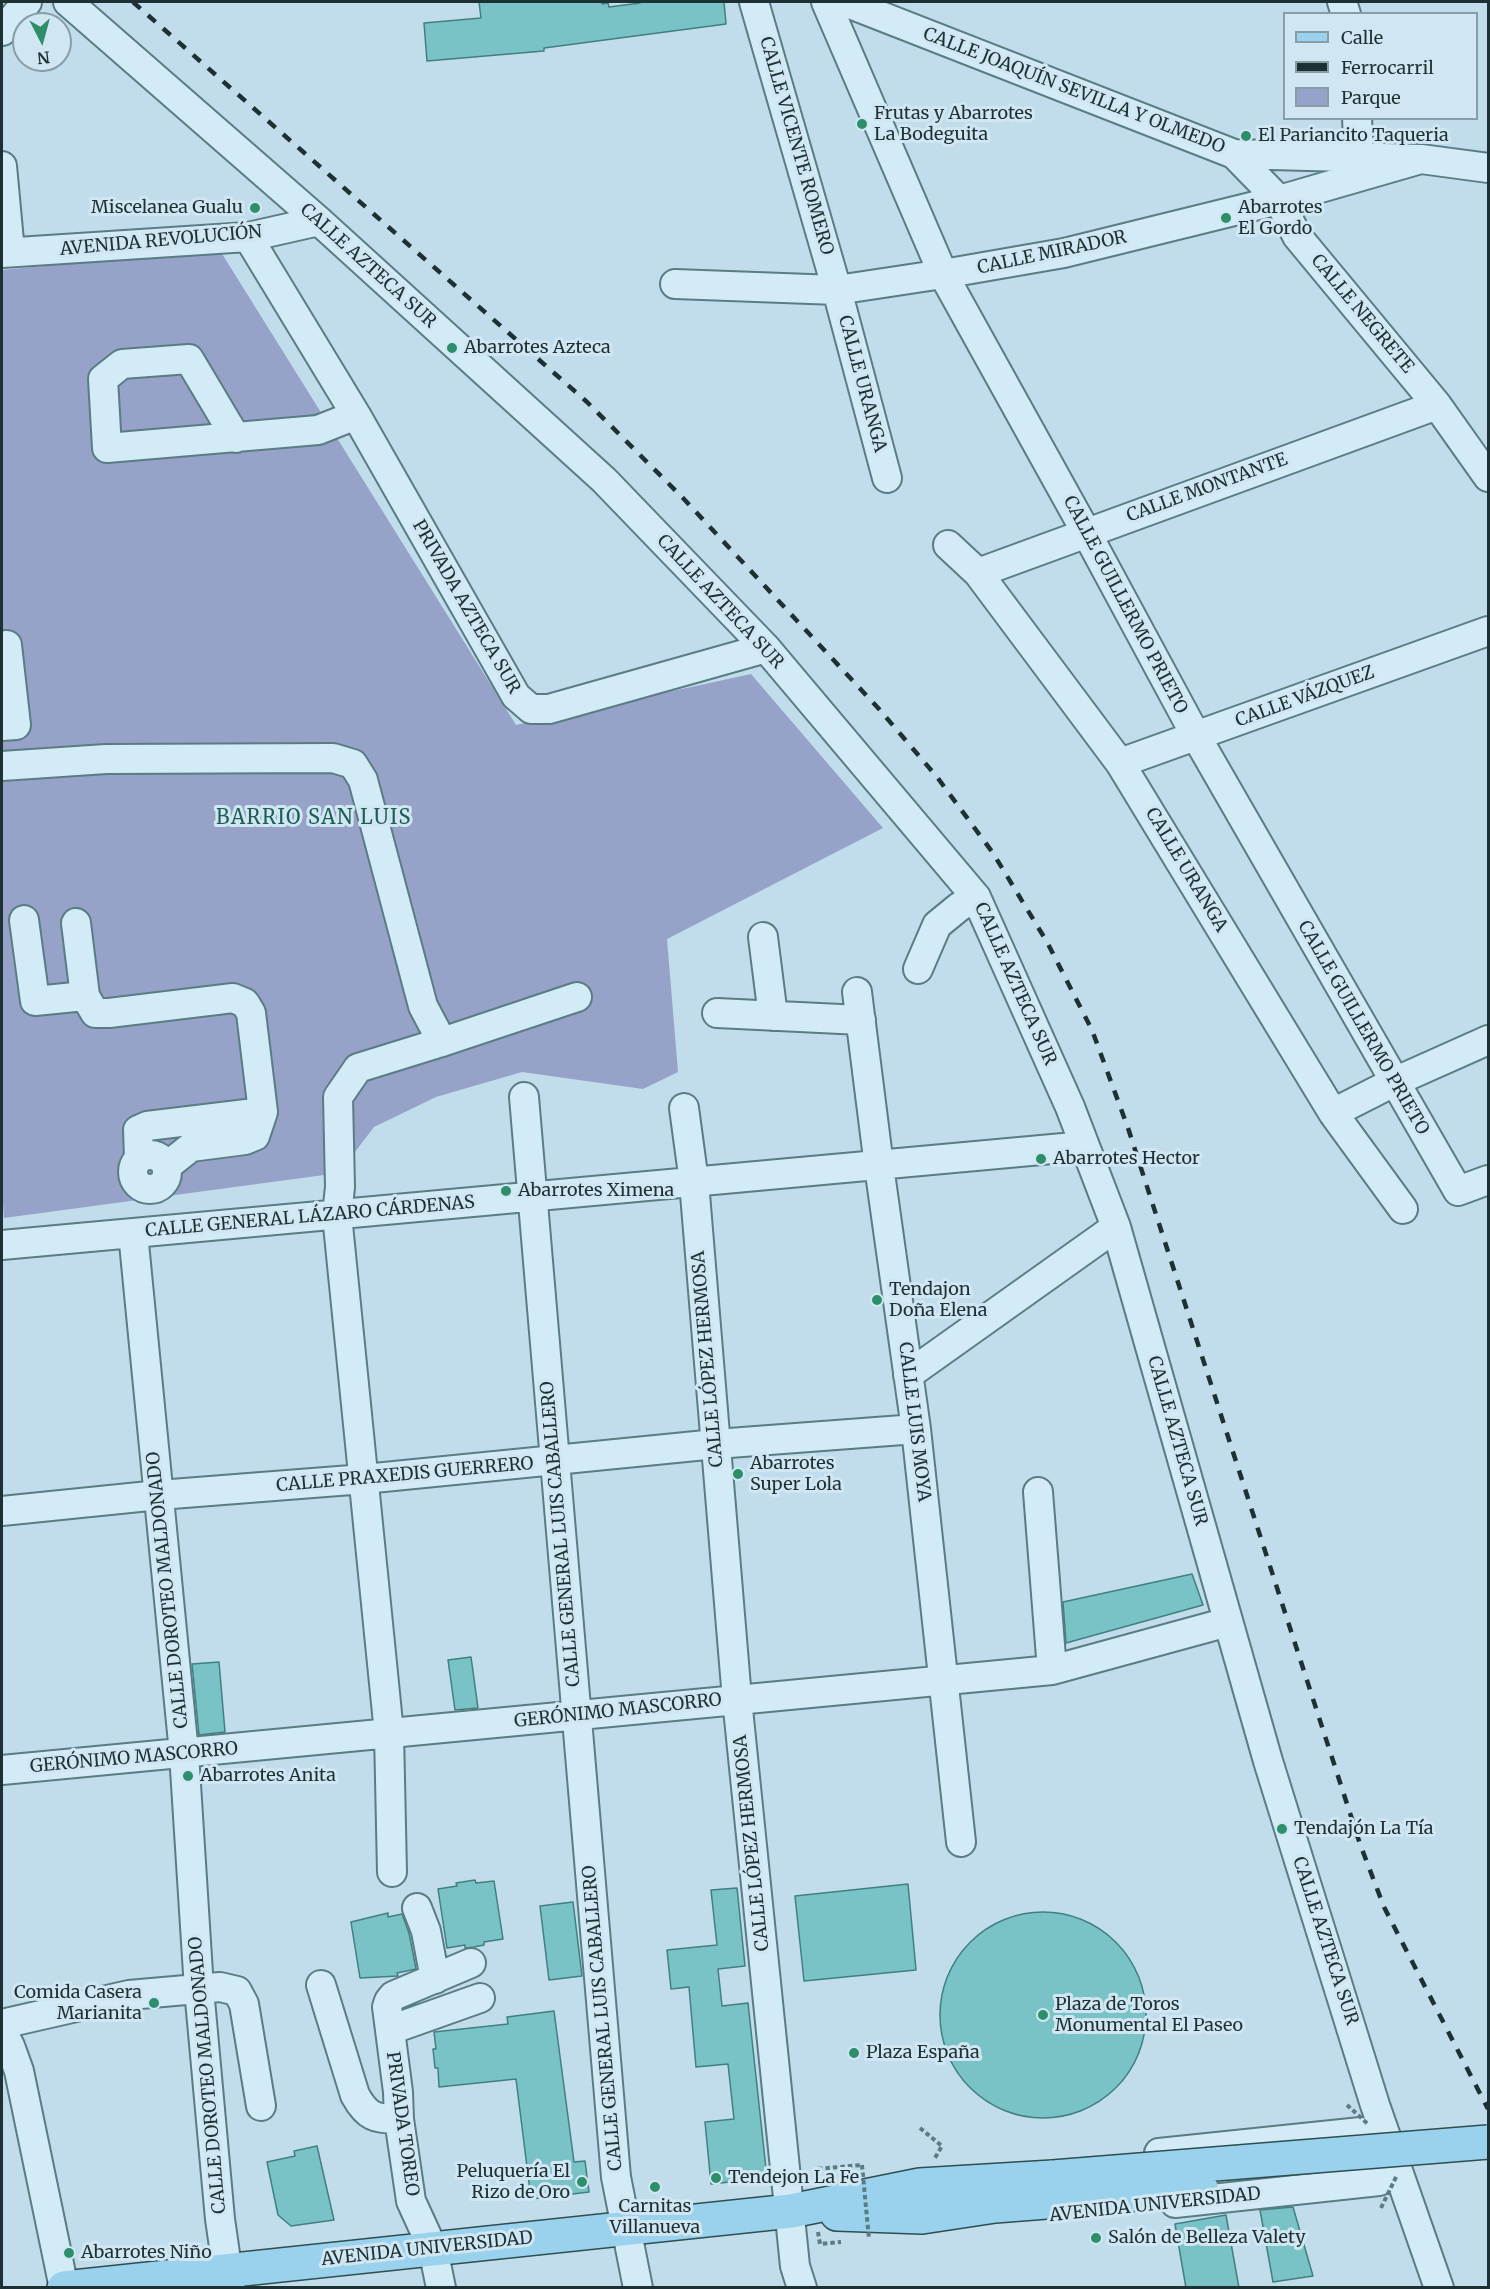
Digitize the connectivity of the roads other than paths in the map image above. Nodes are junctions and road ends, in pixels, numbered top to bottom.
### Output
1 (27, 2) edge
2 (68, 2) edge
3 (754, 2) edge
4 (842, 2) edge
5 (2, 31) edge
6 (1358, 120) edge
7 (1234, 154) junction
8 (1359, 157) junction
9 (1421, 159) junction
10 (2, 166) edge
11 (1488, 168) edge
12 (1279, 200) junction
13 (319, 221) junction
14 (248, 237) junction
15 (6, 253) edge
16 (943, 274) junction
17 (675, 284) dead end
18 (837, 290) junction
19 (1437, 405) junction
20 (356, 415) junction
21 (236, 438) junction
22 (1488, 477) edge
23 (887, 478) dead end
24 (1086, 532) junction
25 (948, 545) dead end
26 (978, 573) junction
27 (1488, 631) edge
28 (7, 645) dead end
29 (766, 648) junction
30 (2, 726) edge
31 (1196, 736) junction
32 (1120, 763) junction
33 (2, 766) edge
34 (976, 897) junction
35 (24, 920) dead end
36 (76, 923) dead end
37 (763, 938) dead end
38 (918, 969) dead end
39 (857, 992) dead end
40 (85, 996) junction
41 (577, 997) dead end
42 (717, 1013) dead end
43 (773, 1016) junction
44 (861, 1020) junction
45 (1488, 1040) edge
46 (442, 1042) junction
47 (1394, 1082) junction
48 (524, 1097) dead end
49 (684, 1108) dead end
50 (263, 1112) junction
51 (1334, 1113) junction
52 (1085, 1146) junction
53 (139, 1158) junction
54 (167, 1166) junction
55 (879, 1166) junction
56 (1488, 1180) edge
57 (693, 1182) junction
58 (151, 1190) junction
59 (532, 1197) junction
60 (1404, 1209) dead end
61 (337, 1215) junction
62 (1116, 1227) junction
63 (144, 1232) junction
64 (2, 1245) edge
65 (908, 1375) junction
66 (916, 1429) junction
67 (716, 1444) junction
68 (555, 1461) junction
69 (364, 1479) junction
70 (1038, 1492) dead end
71 (159, 1495) junction
72 (2, 1511) edge
73 (1228, 1622) junction
74 (1052, 1670) junction
75 (944, 1680) junction
76 (737, 1699) junction
77 (577, 1715) junction
78 (389, 1733) junction
79 (184, 1753) junction
80 (2, 1770) edge
81 (961, 1842) dead end
82 (392, 1872) dead end
83 (417, 1908) dead end
84 (471, 1963) dead end
85 (435, 1979) junction
86 (321, 1985) dead end
87 (200, 1989) junction
88 (480, 1998) dead end
89 (2, 2024) edge
90 (390, 2030) junction
91 (2, 2031) edge
92 (1375, 2105) junction
93 (261, 2106) dead end
94 (399, 2119) junction
95 (1361, 2132) junction
96 (1488, 2142) edge
97 (1488, 2163) edge
98 (920, 2185) junction
99 (1386, 2186) junction
100 (1056, 2189) junction
101 (1411, 2209) junction
102 (790, 2211) junction
103 (922, 2217) junction
104 (625, 2228) junction
105 (434, 2249) junction
106 (228, 2279) edge
107 (64, 2288) edge
108 (441, 2288) edge
109 (638, 2288) edge
110 (802, 2288) edge
111 (1439, 2288) edge

1 - 5 street
2 - 13 street, CALLE AZTECA SUR
3 - 18 street, CALLE VICENTE ROMERO
4 - 7 street, CALLE JOAQUÍN SEVILLA Y OLMEDO
4 - 16 street, CALLE GUILLERMO PRIETO
6 - 8 street
7 - 8 street, CALLE JOAQUÍN SEVILLA Y OLMEDO
7 - 12 street, CALLE NEGRETE
8 - 9 street, CALLE JOAQUÍN SEVILLA Y OLMEDO
9 - 11 street, CALLE JOAQUÍN SEVILLA Y OLMEDO
9 - 12 street, CALLE MIRADOR
10 - 15 street
12 - 16 street, CALLE MIRADOR
12 - 19 street, CALLE NEGRETE
13 - 14 street, AVENIDA REVOLUCIÓN
13 - 29 street, CALLE AZTECA SUR
14 - 15 street, AVENIDA REVOLUCIÓN
14 - 20 street, PRIVADA AZTECA SUR
16 - 18 street, CALLE MIRADOR
16 - 24 street, CALLE GUILLERMO PRIETO
17 - 18 street, CALLE MIRADOR
18 - 23 street, CALLE URANGA
19 - 22 street, CALLE NEGRETE
19 - 24 street, CALLE MONTANTE
20 - 21 street
20 - 29 street, PRIVADA AZTECA SUR
21 - 21 street
24 - 26 street, CALLE MONTANTE
24 - 31 street, CALLE GUILLERMO PRIETO
25 - 26 street, CALLE URANGA
26 - 32 street, CALLE URANGA
27 - 31 street, CALLE VÁZQUEZ
28 - 30 street
29 - 34 street, CALLE AZTECA SUR
31 - 32 street, CALLE VÁZQUEZ
31 - 47 street, CALLE GUILLERMO PRIETO
32 - 51 street, CALLE URANGA
33 - 46 street
34 - 38 street
34 - 52 street, CALLE AZTECA SUR
35 - 40 street
36 - 40 street
37 - 43 street
39 - 44 street, CALLE LUIS MOYA
40 - 50 street
41 - 46 street
42 - 43 street
43 - 44 street
44 - 55 street, CALLE LUIS MOYA
45 - 47 street
46 - 61 street
47 - 51 street
47 - 56 street, CALLE GUILLERMO PRIETO
48 - 59 street, CALLE GENERAL LUIS CABALLERO
49 - 57 street, CALLE LÓPEZ HERMOSA
50 - 53 street
50 - 54 street
51 - 60 street, CALLE URANGA
52 - 55 street, CALLE GENERAL LÁZARO CÁRDENAS
52 - 62 street, CALLE AZTECA SUR
53 - 54 street
53 - 58 street
54 - 58 street
55 - 57 street, CALLE GENERAL LÁZARO CÁRDENAS
55 - 65 street, CALLE LUIS MOYA
57 - 59 street, CALLE GENERAL LÁZARO CÁRDENAS
57 - 67 street, CALLE LÓPEZ HERMOSA
58 - 63 street, CALLE DOROTEO MALDONADO
59 - 61 street, CALLE GENERAL LÁZARO CÁRDENAS
59 - 68 street, CALLE GENERAL LUIS CABALLERO
61 - 63 street, CALLE GENERAL LÁZARO CÁRDENAS
61 - 69 street
62 - 65 street
62 - 73 street, CALLE AZTECA SUR
63 - 64 street, CALLE GENERAL LÁZARO CÁRDENAS
63 - 71 street, CALLE DOROTEO MALDONADO
65 - 66 street, CALLE LUIS MOYA
66 - 67 street, CALLE PRAXEDIS GUERRERO
66 - 75 street, CALLE LUIS MOYA
67 - 68 street, CALLE PRAXEDIS GUERRERO
67 - 76 street, CALLE LÓPEZ HERMOSA
68 - 69 street, CALLE PRAXEDIS GUERRERO
68 - 77 street, CALLE GENERAL LUIS CABALLERO
69 - 71 street, CALLE PRAXEDIS GUERRERO
69 - 78 street
70 - 74 street
71 - 72 street, CALLE PRAXEDIS GUERRERO
71 - 79 street, CALLE DOROTEO MALDONADO
73 - 74 street, GERÓNIMO MASCORRO
73 - 92 street, CALLE AZTECA SUR
74 - 75 street, GERÓNIMO MASCORRO
75 - 76 street, GERÓNIMO MASCORRO
75 - 81 street, CALLE LUIS MOYA
76 - 77 street, GERÓNIMO MASCORRO
76 - 102 street, CALLE LÓPEZ HERMOSA
77 - 78 street, GERÓNIMO MASCORRO
77 - 104 street, CALLE GENERAL LUIS CABALLERO
78 - 79 street, GERÓNIMO MASCORRO
78 - 82 street
79 - 80 street, GERÓNIMO MASCORRO
79 - 87 street, CALLE DOROTEO MALDONADO
83 - 85 street
84 - 85 street, PRIVADA TOREO
85 - 90 street, PRIVADA TOREO
86 - 94 street
87 - 89 street
87 - 93 street
87 - 106 street, CALLE DOROTEO MALDONADO
88 - 90 street, PRIVADA TOREO
90 - 94 street, PRIVADA TOREO
91 - 107 street
92 - 95 street
92 - 101 street, CALLE AZTECA SUR
94 - 105 street, PRIVADA TOREO
95 - 98 street, AVENIDA UNIVERSIDAD
95 - 99 street
96 - 100 main road, AVENIDA UNIVERSIDAD, bridge
97 - 99 main road, AVENIDA UNIVERSIDAD
98 - 100 main road, AVENIDA UNIVERSIDAD
98 - 102 main road, AVENIDA UNIVERSIDAD
99 - 100 main road, AVENIDA UNIVERSIDAD, bridge
99 - 101 street
99 - 103 street, AVENIDA UNIVERSIDAD
100 - 103 main road, AVENIDA UNIVERSIDAD
101 - 111 street, CALLE AZTECA SUR
102 - 103 main road, AVENIDA UNIVERSIDAD
102 - 104 main road, AVENIDA UNIVERSIDAD
102 - 110 street, CALLE LÓPEZ HERMOSA
104 - 105 main road, AVENIDA UNIVERSIDAD
104 - 109 street, CALLE GENERAL LUIS CABALLERO
105 - 106 main road, AVENIDA UNIVERSIDAD
105 - 108 street, PRIVADA TOREO
106 - 107 main road, AVENIDA UNIVERSIDAD

